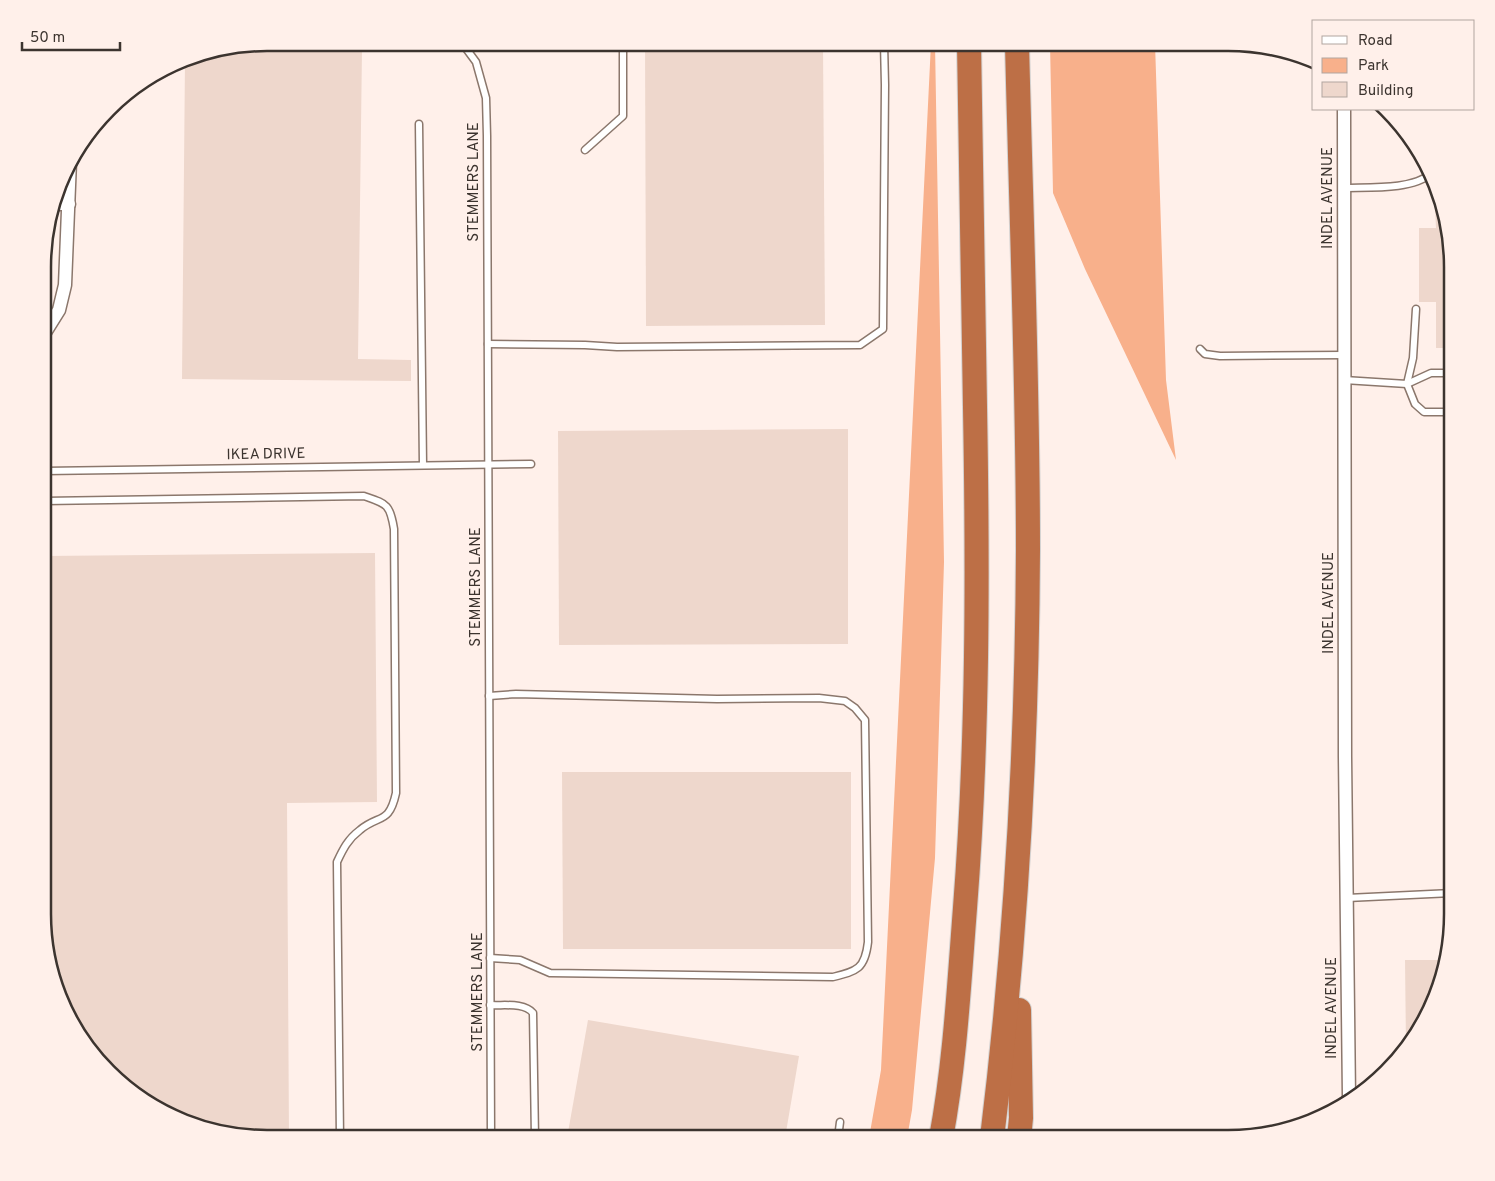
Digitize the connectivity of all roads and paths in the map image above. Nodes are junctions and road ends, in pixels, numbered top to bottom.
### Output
1 (468, 51) edge
2 (623, 51) edge
3 (884, 51) edge
4 (969, 51) edge
5 (1018, 51) edge
6 (1344, 110) edge
7 (419, 124) dead end
8 (585, 150) dead end
9 (1425, 179) edge
10 (70, 180) edge
11 (1344, 188) junction
12 (61, 204) edge
13 (69, 204) junction
14 (1416, 309) dead end
15 (51, 323) edge
16 (488, 344) junction
17 (1200, 349) dead end
18 (1344, 355) junction
19 (1444, 373) edge
20 (1344, 380) junction
21 (1407, 384) junction
22 (1444, 412) edge
23 (488, 464) junction
24 (531, 464) dead end
25 (423, 465) junction
26 (51, 471) edge
27 (51, 501) edge
28 (490, 696) junction
29 (1017, 879) junction
30 (1444, 893) edge
31 (1347, 898) junction
32 (490, 958) junction
33 (490, 1005) junction
34 (1349, 1092) edge
35 (840, 1122) dead end
36 (340, 1130) edge
37 (491, 1130) edge
38 (535, 1130) edge
39 (839, 1130) edge
40 (943, 1130) edge
41 (993, 1130) edge
42 (1020, 1130) edge

1 - 16 lane, STEMMERS LANE
2 - 8 lane
3 - 16 lane
4 - 40 highway
5 - 29 highway
6 - 11 street, INDEL AVENUE
7 - 25 lane
9 - 11 lane
10 - 13 street
11 - 18 street, INDEL AVENUE
12 - 13 street
13 - 15 street
14 - 21 lane
16 - 23 lane, STEMMERS LANE
17 - 18 lane
18 - 20 street, INDEL AVENUE
19 - 21 lane
20 - 21 lane
20 - 31 street, INDEL AVENUE
21 - 22 lane
23 - 24 lane, IKEA DRIVE
23 - 25 lane, IKEA DRIVE
23 - 28 lane, STEMMERS LANE
25 - 26 lane, IKEA DRIVE
27 - 36 lane
28 - 32 lane, STEMMERS LANE
28 - 32 lane
29 - 41 highway
29 - 42 highway
30 - 31 lane
31 - 34 street, INDEL AVENUE
32 - 33 lane, STEMMERS LANE
33 - 37 lane, STEMMERS LANE
33 - 38 lane
35 - 39 lane

